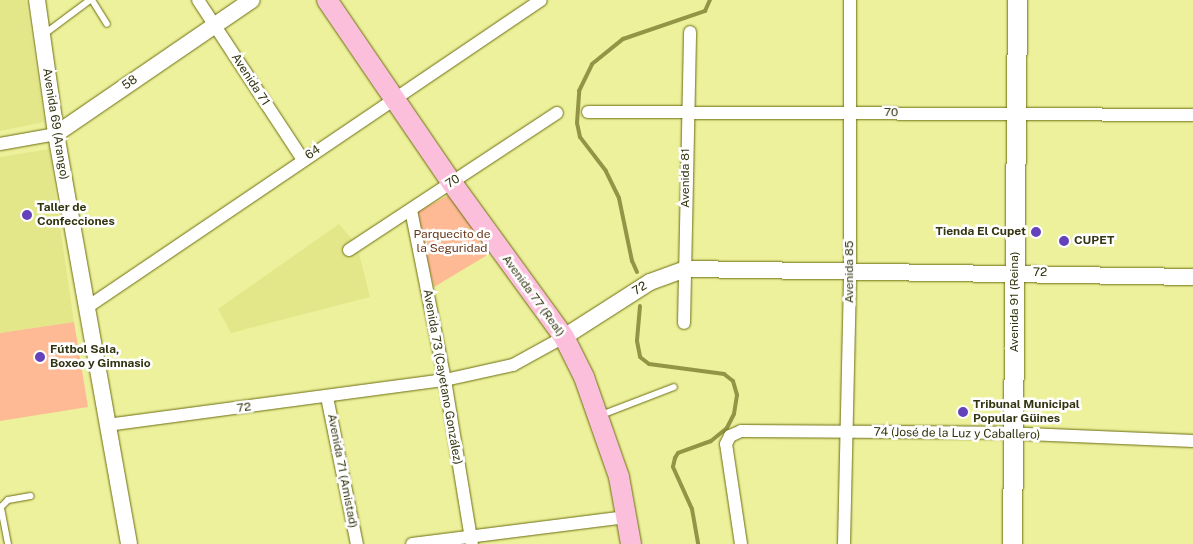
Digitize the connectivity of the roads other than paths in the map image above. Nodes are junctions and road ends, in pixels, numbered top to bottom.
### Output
1 (37, 0) edge
2 (91, 0) edge
3 (198, 0) edge
4 (252, 0) edge
5 (328, 0) edge
6 (541, 0) edge
7 (850, 0) edge
8 (1017, 0) edge
9 (107, 24) dead end
10 (214, 25) junction
11 (690, 32) dead end
12 (42, 36) junction
13 (394, 99) junction
14 (686, 111) junction
15 (588, 112) dead end
16 (557, 113) dead end
17 (848, 113) junction
18 (1015, 115) junction
19 (1193, 115) edge
20 (56, 134) junction
21 (0, 144) edge
22 (303, 160) junction
23 (452, 183) junction
24 (411, 210) junction
25 (349, 250) dead end
26 (686, 269) junction
27 (850, 270) junction
28 (1015, 274) junction
29 (1193, 278) edge
30 (86, 308) junction
31 (684, 323) dead end
32 (564, 337) junction
33 (445, 380) junction
34 (674, 387) dead end
35 (327, 397) junction
36 (598, 416) junction
37 (107, 425) junction
38 (848, 432) junction
39 (1015, 434) junction
40 (1193, 441) edge
41 (31, 496) dead end
42 (626, 517) junction
43 (471, 540) edge
44 (8, 544) edge
45 (129, 544) edge
46 (357, 544) edge
47 (412, 544) edge
48 (631, 544) edge
49 (741, 544) edge
50 (844, 544) edge
51 (1012, 544) edge

1 - 12 street, Avenida 69 (Arango)
2 - 9 lane
2 - 12 lane
3 - 10 street, Avenida 71
4 - 10 street, 58
5 - 13 main road, Avenida 77 (Real)
6 - 13 street, 64
7 - 17 street, Avenida 85
8 - 18 main road, Avenida 91 (Reina)
10 - 20 street, 58
10 - 22 street, Avenida 71
11 - 14 street, Avenida 81
12 - 20 street, Avenida 69 (Arango)
13 - 22 street, 64
13 - 23 main road, Avenida 77 (Real)
14 - 15 street, 70
14 - 17 street, 70
14 - 26 street, Avenida 81
16 - 23 street, 70
17 - 18 street, 70
17 - 27 street, Avenida 85
18 - 19 street, 70
18 - 28 main road, Avenida 91 (Reina)
20 - 21 street, 58
20 - 30 street, Avenida 69 (Arango)
22 - 30 street, 64
23 - 24 street, 70
23 - 32 main road, Avenida 77 (Real)
24 - 25 street, 70
24 - 33 street, Avenida 73 (Cayetano González)
26 - 27 street, 72
26 - 31 street, Avenida 81
26 - 32 street, 72
27 - 28 street, 72
27 - 38 street, Avenida 85
28 - 29 street, 72
28 - 39 main road, Avenida 91 (Reina)
30 - 37 street, Avenida 69 (Arango)
32 - 33 street, 72
32 - 36 main road, Avenida 77 (Real)
33 - 35 street, 72
33 - 43 street, Avenida 73 (Cayetano González)
34 - 36 lane
35 - 37 street, 72
35 - 46 street, Avenida 71 (Amistad)
36 - 42 main road, Avenida 77 (Real)
37 - 45 street, Avenida 69 (Arango)
38 - 39 street, 74 (José de la Luz y Caballero)
38 - 49 street, 74 (José de la Luz y Caballero)
38 - 50 street, Avenida 85
39 - 40 street, 74 (José de la Luz y Caballero)
39 - 51 main road, Avenida 91 (Reina)
41 - 44 lane
42 - 43 street
42 - 48 main road, Avenida 77 (Real)
43 - 47 street

